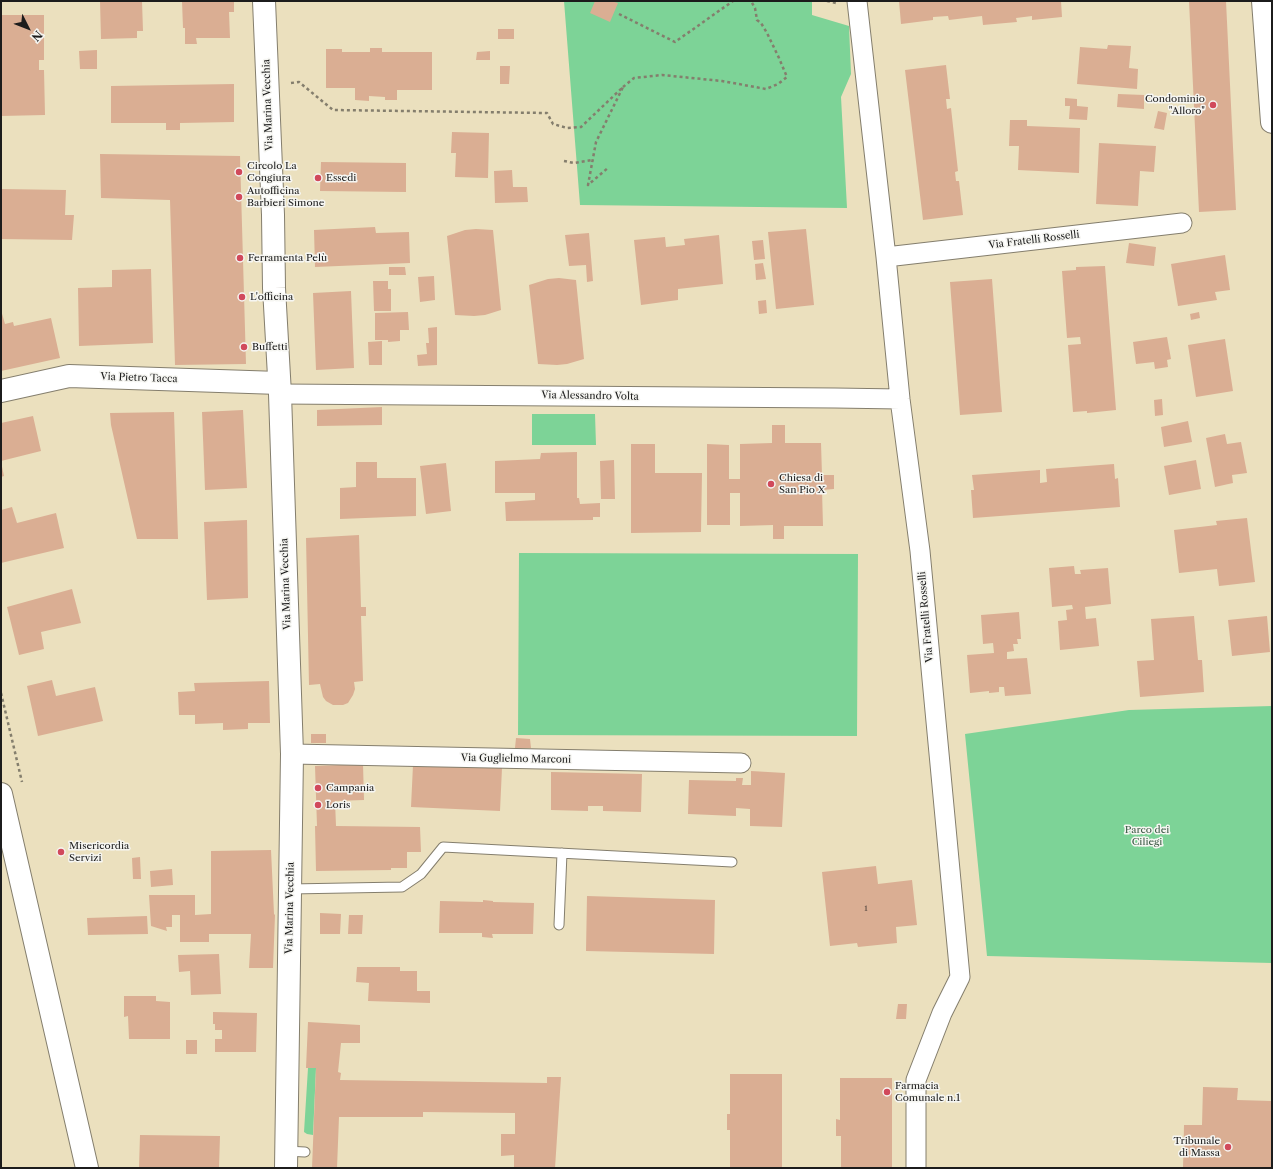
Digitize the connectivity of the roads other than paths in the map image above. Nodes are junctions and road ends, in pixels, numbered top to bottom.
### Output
1 (264, 1) edge
2 (857, 1) edge
3 (1263, 1) edge
4 (1272, 122) edge
5 (1182, 223) dead end
6 (886, 257) junction
7 (279, 388) junction
8 (1, 391) edge
9 (900, 400) junction
10 (292, 754) junction
11 (740, 763) dead end
12 (1, 794) edge
13 (562, 853) junction
14 (732, 862) dead end
15 (290, 889) junction
16 (559, 925) dead end
17 (292, 1157) edge
18 (87, 1168) edge
19 (916, 1168) edge

1 - 7 main road, Via Marina Vecchia
2 - 6 street, Via Fratelli Rosselli
3 - 4 main road
5 - 6 street, Via Fratelli Rosselli
6 - 9 street, Via Fratelli Rosselli
7 - 8 main road, Via Pietro Tacca
7 - 9 street, Via Alessandro Volta
7 - 10 main road, Via Marina Vecchia
9 - 19 street, Via Fratelli Rosselli
10 - 11 street, Via Guglielmo Marconi
10 - 15 main road, Via Marina Vecchia
12 - 18 main road
13 - 14 lane
13 - 15 lane
13 - 16 lane
15 - 17 main road, Via Marina Vecchia

